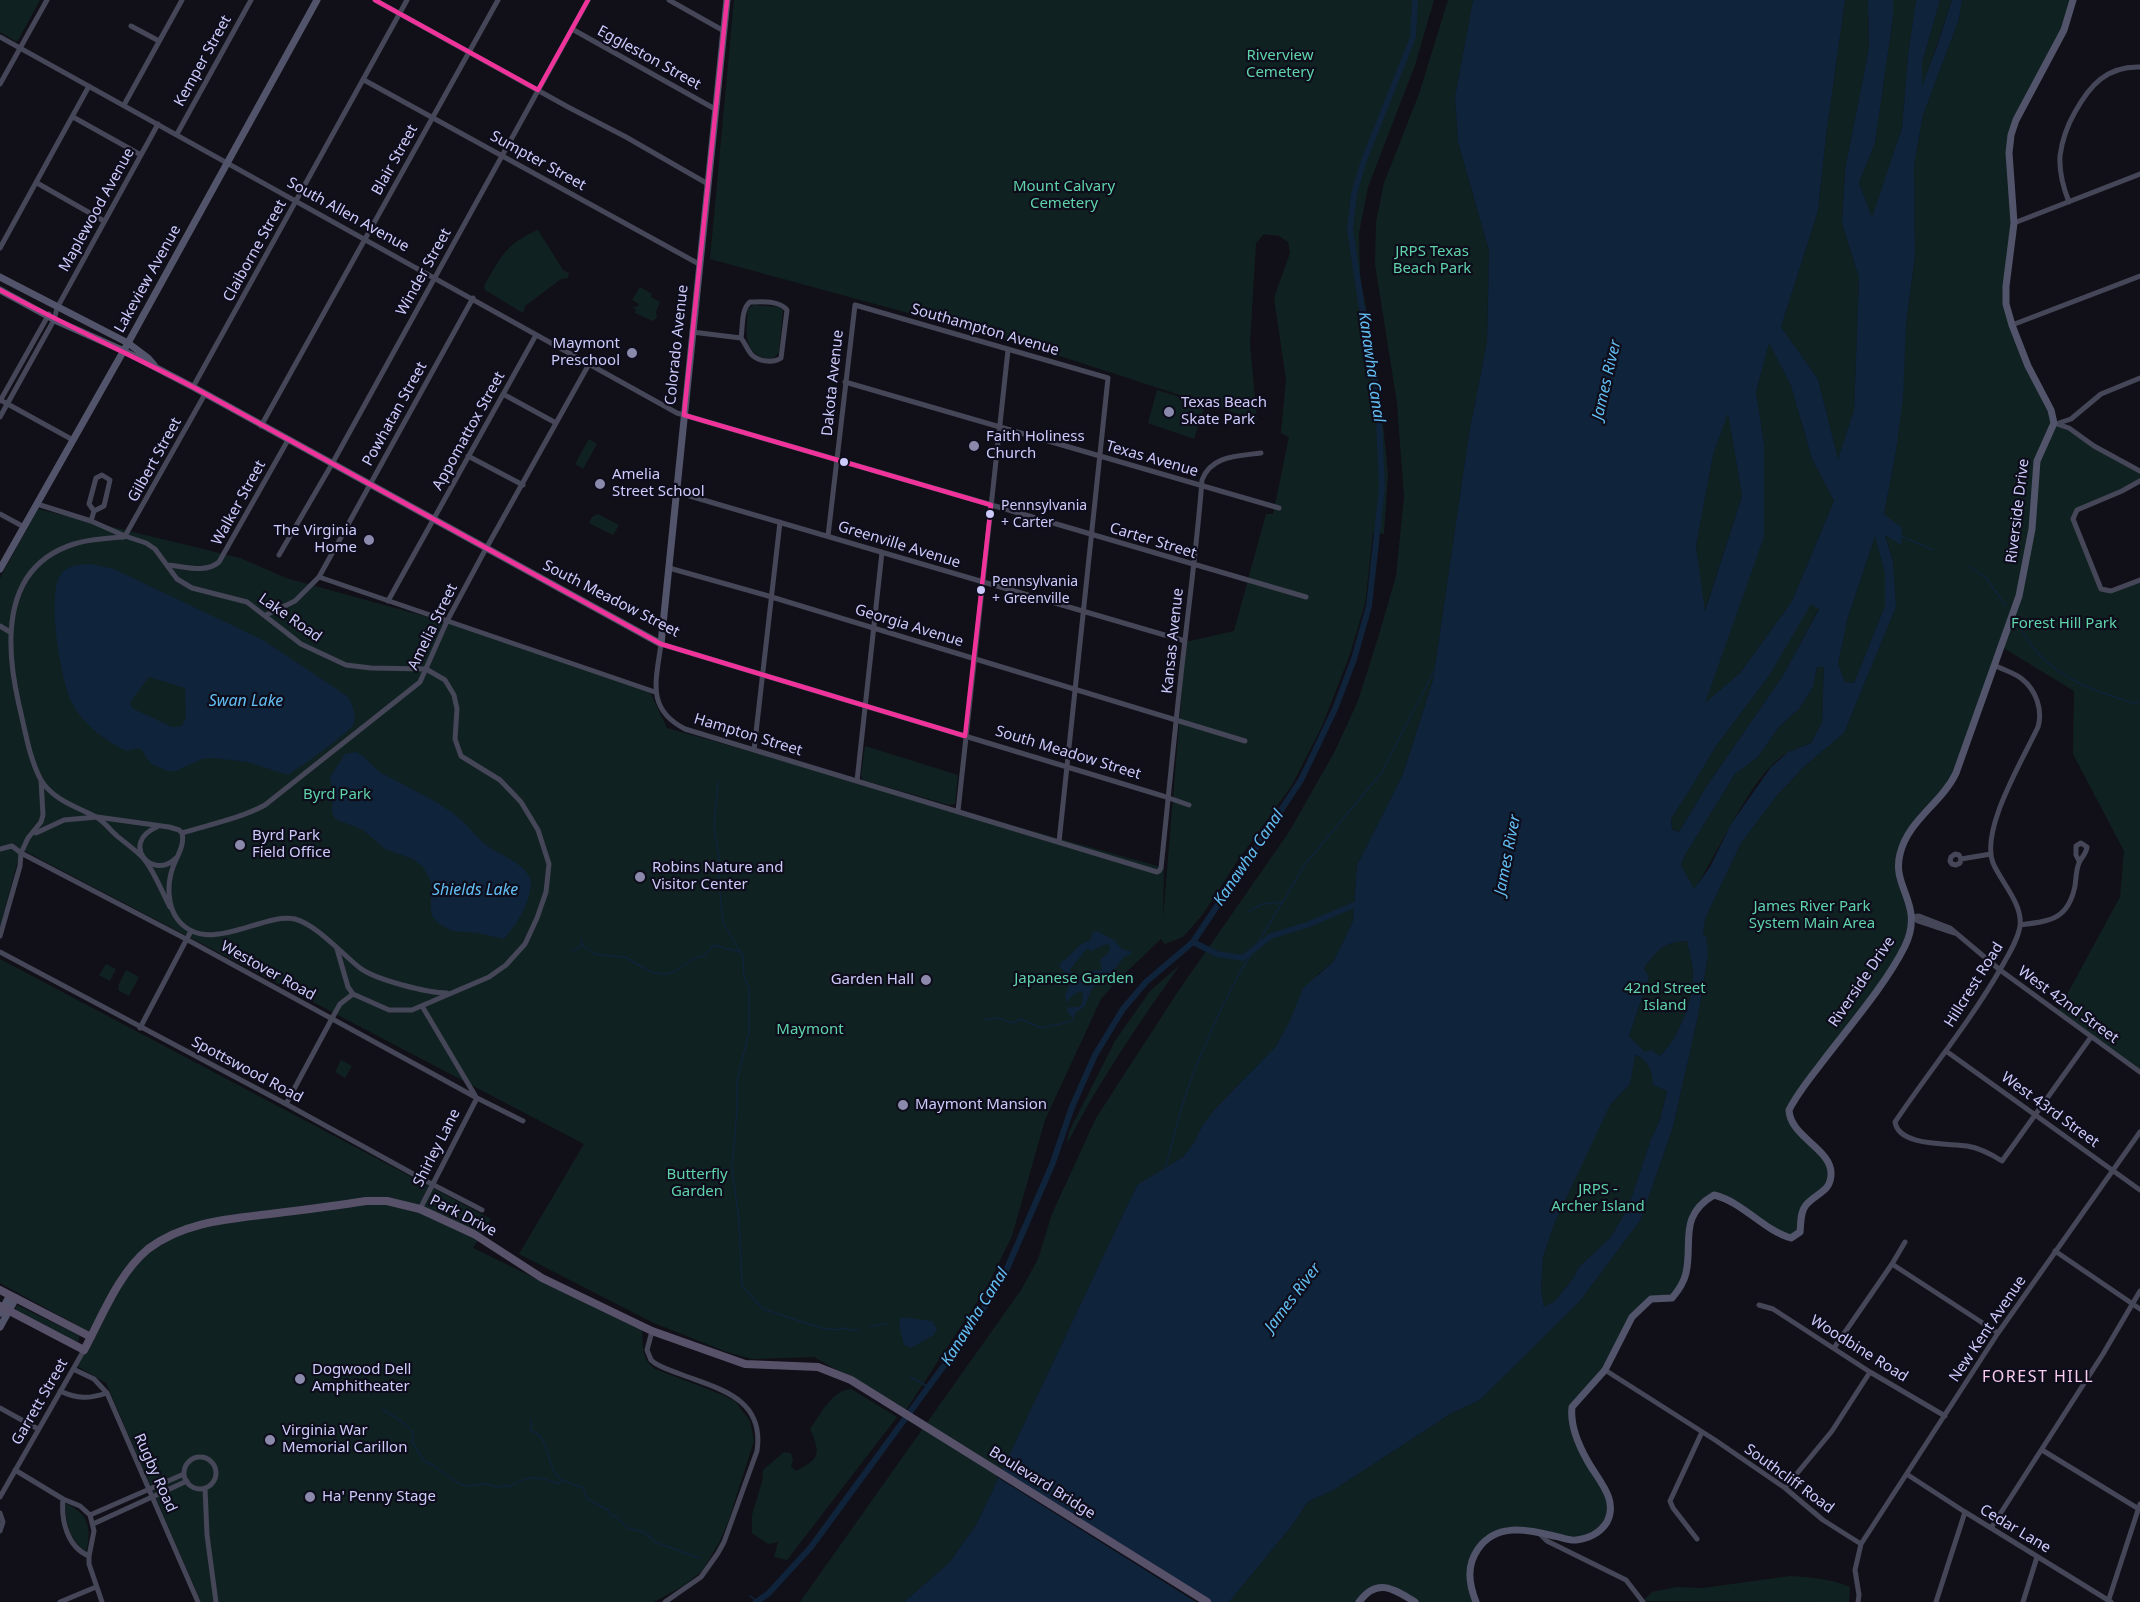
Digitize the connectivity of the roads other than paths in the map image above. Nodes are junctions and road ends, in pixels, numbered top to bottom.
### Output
1 (47, 0) edge
2 (182, 0) edge
3 (251, 0) edge
4 (317, 0) edge
5 (375, 0) edge
6 (407, 0) edge
7 (498, 0) edge
8 (588, 0) edge
9 (669, 0) edge
10 (727, 0) edge
11 (2073, 0) edge
12 (400, 14) junction
13 (131, 26) dead end
14 (572, 29) junction
15 (724, 31) junction
16 (0, 37) edge
17 (159, 41) junction
18 (20, 48) junction
19 (469, 52) junction
20 (2140, 67) edge
21 (364, 80) junction
22 (0, 84) edge
23 (89, 86) junction
24 (538, 90) junction
25 (124, 105) junction
26 (715, 109) junction
27 (73, 117) junction
28 (433, 117) junction
29 (158, 124) junction
30 (177, 134) junction
31 (141, 155) junction
32 (502, 155) junction
33 (228, 162) junction
34 (2140, 174) edge
35 (37, 183) junction
36 (708, 184) junction
37 (296, 200) junction
38 (2068, 202) junction
39 (104, 221) junction
40 (2014, 223) junction
41 (365, 238) junction
42 (0, 248) edge
43 (699, 264) junction
44 (2140, 276) edge
45 (0, 277) edge
46 (435, 277) junction
47 (0, 290) edge
48 (472, 298) junction
49 (855, 304) joint
50 (57, 308) junction
51 (51, 318) junction
52 (2012, 325) junction
53 (692, 332) junction
54 (536, 335) junction
55 (741, 338) junction
56 (128, 343) junction
57 (1008, 350) junction
58 (124, 351) junction
59 (589, 364) junction
60 (158, 369) junction
61 (2140, 378) edge
62 (845, 382) junction
63 (193, 387) junction
64 (205, 394) junction
65 (503, 394) junction
66 (0, 400) edge
67 (7, 404) junction
68 (684, 415) junction
69 (0, 417) edge
70 (556, 423) junction
71 (2054, 423) junction
72 (261, 426) junction
73 (999, 427) junction
74 (73, 440) junction
75 (288, 440) junction
76 (1261, 453) dead end
77 (468, 456) junction
78 (1100, 456) junction
79 (836, 461) junction
80 (332, 464) junction
81 (2140, 471) edge
82 (2140, 481) edge
83 (369, 484) junction
84 (523, 485) junction
85 (1202, 486) junction
86 (676, 492) junction
87 (37, 504) junction
88 (992, 505) junction
89 (1279, 508) dead end
90 (94, 511) junction
91 (0, 514) edge
92 (434, 519) junction
93 (91, 521) junction
94 (780, 522) junction
95 (24, 527) junction
96 (1092, 534) junction
97 (125, 536) junction
98 (828, 536) junction
99 (486, 549) junction
100 (882, 552) junction
101 (279, 555) dead end
102 (167, 565) junction
103 (1194, 565) junction
104 (669, 568) junction
105 (0, 569) edge
106 (319, 577) junction
107 (2140, 580) edge
108 (983, 583) junction
109 (772, 597) junction
110 (1306, 597) dead end
111 (388, 601) junction
112 (1083, 612) junction
113 (266, 615) junction
114 (447, 621) junction
115 (0, 626) edge
116 (874, 628) junction
117 (10, 632) junction
118 (1185, 641) junction
119 (661, 644) junction
120 (974, 658) junction
121 (1996, 666) junction
122 (426, 669) junction
123 (763, 674) junction
124 (1075, 689) junction
125 (655, 692) junction
126 (865, 705) junction
127 (1177, 720) junction
128 (965, 736) junction
129 (1245, 741) dead end
130 (754, 750) junction
131 (1067, 766) junction
132 (41, 780) junction
133 (857, 781) junction
134 (1169, 797) junction
135 (1190, 805) dead end
136 (958, 811) junction
137 (97, 817) junction
138 (158, 826) junction
139 (182, 833) junction
140 (30, 836) junction
141 (1059, 842) junction
142 (0, 849) edge
143 (21, 853) junction
144 (1991, 854) junction
145 (177, 856) junction
146 (1961, 859) dead end
147 (145, 860) junction
148 (2079, 861) dead end
149 (1157, 872) joint
150 (170, 906) junction
151 (1912, 917) junction
152 (2020, 925) junction
153 (191, 931) junction
154 (0, 936) edge
155 (186, 939) junction
156 (337, 949) junction
157 (0, 952) edge
158 (2000, 970) junction
159 (451, 993) junction
160 (353, 994) junction
161 (422, 1006) junction
162 (331, 1020) junction
163 (140, 1028) junction
164 (2091, 1037) junction
165 (1946, 1050) junction
166 (2140, 1072) edge
167 (477, 1098) junction
168 (286, 1104) junction
169 (2036, 1114) junction
170 (523, 1121) dead end
171 (2140, 1132) edge
172 (2113, 1171) junction
173 (432, 1185) junction
174 (2140, 1190) edge
175 (420, 1209) junction
176 (482, 1210) dead end
177 (1905, 1242) dead end
178 (2055, 1251) junction
179 (1892, 1264) junction
180 (0, 1290) edge
181 (2140, 1291) edge
182 (13, 1297) junction
183 (2131, 1303) junction
184 (1759, 1305) dead end
185 (2140, 1309) edge
186 (3, 1310) edge
187 (0, 1327) edge
188 (652, 1331) junction
189 (1998, 1333) junction
190 (91, 1337) junction
191 (1834, 1348) junction
192 (84, 1350) junction
193 (73, 1369) junction
194 (1605, 1370) junction
195 (1870, 1372) junction
196 (862, 1387) joint
197 (60, 1391) junction
198 (106, 1393) junction
199 (0, 1408) edge
200 (1945, 1416) junction
201 (38, 1429) junction
202 (1702, 1432) junction
203 (2042, 1450) junction
204 (15, 1470) junction
205 (184, 1474) junction
206 (1908, 1474) junction
207 (187, 1481) junction
208 (204, 1488) junction
209 (1785, 1488) junction
210 (150, 1490) junction
211 (0, 1497) edge
212 (153, 1498) junction
213 (63, 1499) junction
214 (2139, 1506) edge
215 (1965, 1512) junction
216 (0, 1513) edge
217 (90, 1515) junction
218 (93, 1524) junction
219 (1991, 1528) junction
220 (0, 1531) edge
221 (1538, 1532) junction
222 (1697, 1539) dead end
223 (1861, 1545) junction
224 (89, 1556) junction
225 (2037, 1557) junction
226 (96, 1587) junction
227 (60, 1602) edge
228 (102, 1602) edge
229 (198, 1602) edge
230 (216, 1602) edge
231 (665, 1602) edge
232 (1207, 1602) edge
233 (1359, 1602) edge
234 (1415, 1602) edge
235 (1476, 1602) edge
236 (1643, 1602) edge
237 (1858, 1602) edge
238 (1936, 1602) edge
239 (2023, 1602) edge
240 (2109, 1602) edge

1 - 18 street
2 - 17 street
3 - 30 street, Kemper Street
4 - 33 street, Lakeview Avenue
5 - 12 street
6 - 12 street, Claiborne Street
7 - 19 street, Blair Street
8 - 14 street, Winder Street
9 - 15 street
10 - 15 street, Colorado Avenue
11 - 40 street
12 - 19 street
12 - 21 street, Claiborne Street
13 - 17 street
14 - 24 street, Winder Street
14 - 26 street, Eggleston Street
15 - 26 street, Colorado Avenue
16 - 18 street, South Allen Avenue
17 - 25 street
18 - 22 street
18 - 23 street, South Allen Avenue
19 - 24 street
19 - 28 street, Blair Street
20 - 38 street
21 - 28 street, Sumpter Street
21 - 37 street, Claiborne Street
23 - 25 street, South Allen Avenue
23 - 27 street
24 - 32 street, Winder Street
24 - 36 street
25 - 29 street, South Allen Avenue
26 - 36 street, Colorado Avenue
27 - 31 street
27 - 35 street
28 - 32 street, Sumpter Street
28 - 41 street, Blair Street
29 - 30 street, South Allen Avenue
29 - 31 street, Maplewood Avenue
30 - 33 street, South Allen Avenue
31 - 39 street, Maplewood Avenue
32 - 43 street, Sumpter Street
32 - 46 street, Winder Street
33 - 37 street, South Allen Avenue
33 - 56 street, Lakeview Avenue
34 - 38 street
35 - 39 street
35 - 42 street
36 - 43 street, Colorado Avenue
37 - 41 street, South Allen Avenue
37 - 63 street, Claiborne Street
38 - 40 street
39 - 50 street, Maplewood Avenue
40 - 52 street
41 - 46 street, South Allen Avenue
41 - 72 street, Blair Street
43 - 53 street, Colorado Avenue
44 - 52 street
45 - 50 street, South Meadow Street
46 - 48 street, South Allen Avenue
46 - 80 street, Winder Street
47 - 51 street, South Meadow Street
48 - 54 street, South Allen Avenue
48 - 83 street, Powhatan Street
49 - 57 street, Southampton Avenue
49 - 62 street, Dakota Avenue
50 - 51 street, Maplewood Avenue
50 - 56 street, South Meadow Street
51 - 58 street, South Meadow Street
51 - 66 street, Maplewood Avenue
51 - 67 street, Maplewood Avenue
52 - 71 street
53 - 55 street
53 - 68 street, Colorado Avenue
54 - 59 street, South Allen Avenue
54 - 65 street, Appomattox Street
55 - 55 street
56 - 58 street, Lakeview Avenue
56 - 60 street, South Meadow Street
57 - 73 street
57 - 78 street, Southampton Avenue
58 - 60 street, South Meadow Street
58 - 74 street, Lakeview Avenue
59 - 68 street, South Allen Avenue
59 - 70 street, Amelia Street
60 - 63 street, South Meadow Street
61 - 71 street
62 - 73 street, Texas Avenue
62 - 79 street, Dakota Avenue
63 - 64 street, South Meadow Street
64 - 72 street, South Meadow Street
64 - 97 street, Gilbert Street
65 - 70 street
65 - 77 street, Appomattox Street
66 - 67 street
67 - 69 street, Maplewood Avenue
67 - 74 street
68 - 79 street, Carter Street
68 - 86 street, Colorado Avenue
70 - 84 street, Amelia Street
71 - 81 street
71 - 121 street, Riverside Drive
72 - 75 street, South Meadow Street
73 - 78 street, Texas Avenue
73 - 88 street
74 - 87 street, Lakeview Avenue
75 - 80 street, South Meadow Street
75 - 102 street, Walker Street
76 - 85 street, Kansas Avenue
77 - 84 street
77 - 92 street, Appomattox Street
78 - 85 street, Texas Avenue
78 - 96 street
79 - 88 street, Carter Street
79 - 98 street, Dakota Avenue
80 - 83 street, South Meadow Street
80 - 101 street, Winder Street
82 - 107 street
83 - 92 street, South Meadow Street
83 - 106 street, Powhatan Street
84 - 99 street, Amelia Street
85 - 89 street, Texas Avenue
85 - 103 street, Kansas Avenue
86 - 94 street, Greenville Avenue
86 - 104 street, Colorado Avenue
87 - 93 street, Lake Road
87 - 95 street, Lakeview Avenue
88 - 96 street, Carter Street
88 - 108 street
90 - 90 street
90 - 93 street
91 - 95 street
92 - 99 street, South Meadow Street
92 - 111 street, Appomattox Street
93 - 97 street, Lake Road
94 - 98 street, Greenville Avenue
94 - 109 street
95 - 105 street, Lakeview Avenue
96 - 103 street, Carter Street
96 - 112 street
97 - 102 street, Lake Road
97 - 117 street
98 - 100 street, Greenville Avenue
99 - 114 street, Amelia Street
99 - 119 street, South Meadow Street
100 - 108 street, Greenville Avenue
100 - 116 street
102 - 113 street, Lake Road
103 - 110 street, Carter Street
103 - 118 street, Kansas Avenue
104 - 109 street, Georgia Avenue
104 - 119 street, Colorado Avenue
106 - 111 street
106 - 113 street, Powhatan Street
108 - 112 street, Greenville Avenue
108 - 120 street
109 - 116 street, Georgia Avenue
109 - 123 street
111 - 114 street
112 - 118 street, Greenville Avenue
112 - 124 street
113 - 122 street, Lake Road
114 - 122 street, Amelia Street
114 - 125 street
115 - 117 street
116 - 120 street, Georgia Avenue
116 - 126 street
117 - 132 street
118 - 127 street, Kansas Avenue
119 - 123 street, South Meadow Street
119 - 125 street, Colorado Avenue
120 - 124 street, Georgia Avenue
120 - 128 street
121 - 144 street
121 - 151 street, Riverside Drive
122 - 139 street, Amelia Street
122 - 159 street
123 - 126 street, South Meadow Street
123 - 130 street
124 - 127 street, Georgia Avenue
124 - 131 street
125 - 130 street, Hampton Street
126 - 128 street, South Meadow Street
126 - 133 street
127 - 129 street, Georgia Avenue
127 - 134 street, Kansas Avenue
128 - 131 street, South Meadow Street
128 - 136 street
130 - 133 street, Hampton Street
131 - 134 street, South Meadow Street
131 - 141 street
132 - 137 street
132 - 140 street
133 - 136 street, Hampton Street
134 - 135 street, South Meadow Street
134 - 149 street, Kansas Avenue
136 - 141 street, Hampton Street
137 - 138 street
137 - 140 street
137 - 147 street
138 - 139 street
138 - 147 street
139 - 145 street
140 - 143 street
141 - 149 street, Hampton Street
142 - 143 street, Westover Road
143 - 154 street
143 - 155 street, Westover Road
144 - 146 street
144 - 152 street
145 - 147 street
145 - 150 street
147 - 150 street
148 - 152 street
150 - 153 street
151 - 158 street, West 42nd Street
151 - 194 street, Riverside Drive
152 - 158 street, Hillcrest Road
153 - 155 street
153 - 156 street
155 - 162 street, Westover Road
155 - 163 street
156 - 159 street
156 - 160 street
157 - 163 street, Spottswood Road
158 - 164 street, West 42nd Street
158 - 165 street, Hillcrest Road
159 - 161 street
160 - 161 street
160 - 162 street
161 - 167 street, Shirley Lane
162 - 167 street, Westover Road
162 - 168 street
163 - 168 street, Spottswood Road
164 - 166 street, West 42nd Street
164 - 169 street
165 - 169 street, West 43rd Street
165 - 169 street, Hillcrest Road
167 - 170 street, Westover Road
167 - 173 street, Shirley Lane
168 - 173 street, Spottswood Road
169 - 172 street, West 43rd Street
171 - 172 street, New Kent Avenue
172 - 174 street, West 43rd Street
172 - 178 street, New Kent Avenue
173 - 175 street, Shirley Lane
173 - 176 street, Spottswood Road
175 - 188 main road, Park Drive
175 - 190 main road, Park Drive
177 - 179 street
178 - 183 street
178 - 189 street, New Kent Avenue
179 - 189 street
179 - 191 street
180 - 182 main road
181 - 183 street
182 - 186 street
182 - 190 main road
183 - 185 street
183 - 203 street
184 - 191 street, Woodbine Road
186 - 187 street
186 - 192 main road
188 - 196 main road, Park Drive
188 - 231 street
189 - 200 street, New Kent Avenue
190 - 192 main road, Park Drive
191 - 195 street, Woodbine Road
192 - 193 street, Garrett Street
193 - 197 street, Garrett Street
193 - 198 street, Rugby Road
194 - 202 street, Southcliff Road
194 - 221 street, Riverside Drive
195 - 200 street, Woodbine Road
195 - 209 street
196 - 232 main road, Boulevard Bridge
197 - 198 street
197 - 201 street, Garrett Street
198 - 210 street, Rugby Road
199 - 201 street
200 - 206 street, New Kent Avenue
201 - 204 street, Garrett Street
202 - 209 street, Southcliff Road
202 - 222 street
203 - 214 street
203 - 219 street
204 - 211 street, Garrett Street
204 - 213 street
205 - 207 street
205 - 208 street
205 - 210 street
206 - 215 street, Cedar Lane
206 - 223 street, New Kent Avenue
207 - 208 street
207 - 212 street
208 - 230 street
209 - 223 street, Southcliff Road
210 - 212 street, Rugby Road
210 - 217 street
212 - 218 street
212 - 229 street, Rugby Road
213 - 217 street
213 - 224 street
214 - 240 street
215 - 219 street, Cedar Lane
215 - 238 street
216 - 220 street
217 - 218 street
218 - 224 street
219 - 225 street, Cedar Lane
221 - 235 street, Riverside Drive
221 - 236 street
223 - 237 street
224 - 226 street
225 - 239 street
225 - 240 street, Cedar Lane
226 - 227 street
226 - 228 street
233 - 234 street

